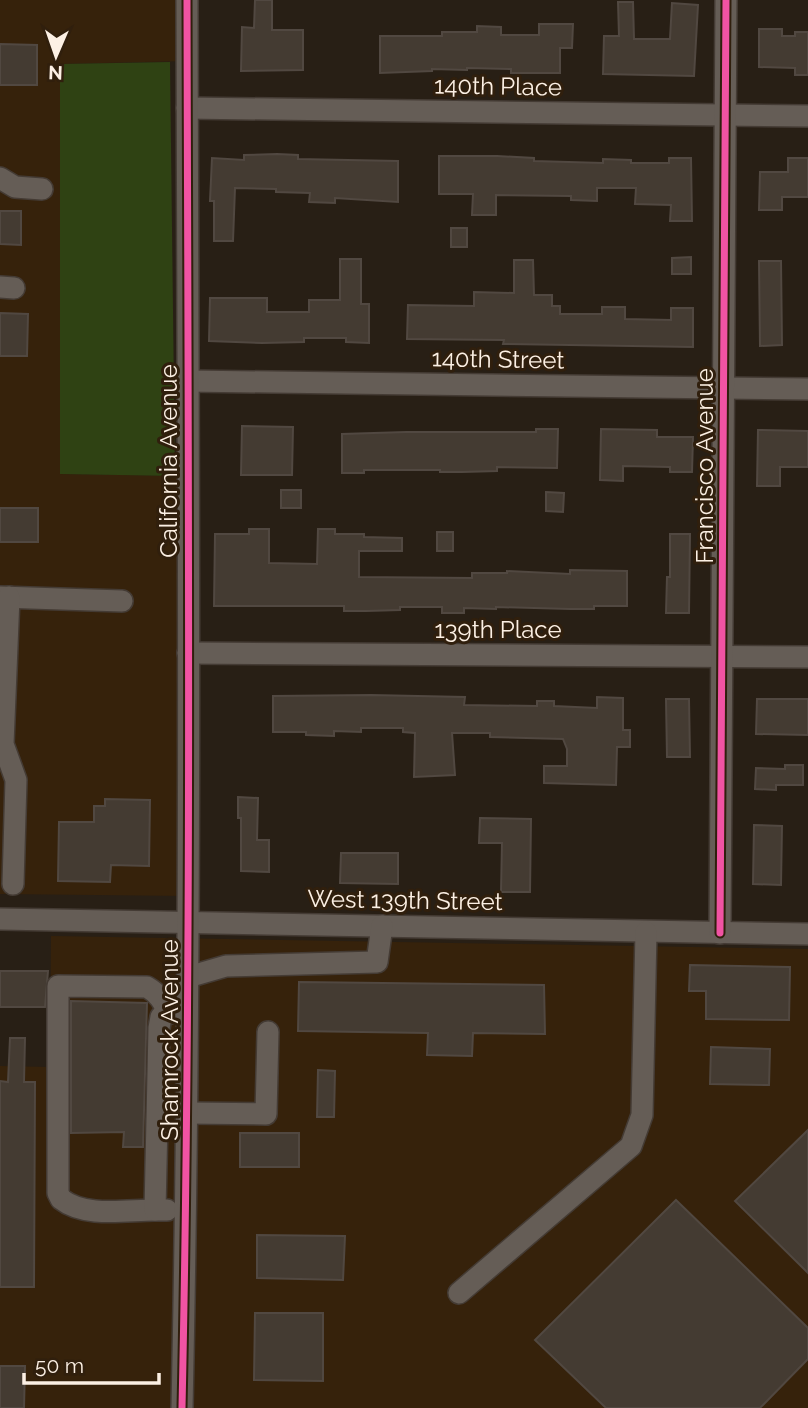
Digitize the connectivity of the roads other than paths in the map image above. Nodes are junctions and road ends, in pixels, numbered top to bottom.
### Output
1 (187, 0) edge
2 (726, 0) edge
3 (187, 108) junction
4 (726, 116) junction
5 (808, 116) edge
6 (0, 178) edge
7 (42, 188) dead end
8 (188, 381) junction
9 (723, 388) junction
10 (808, 389) edge
11 (5, 597) edge
12 (122, 600) dead end
13 (188, 653) junction
14 (723, 656) junction
15 (808, 657) edge
16 (5, 761) edge
17 (13, 884) dead end
18 (0, 919) edge
19 (188, 922) junction
20 (382, 926) junction
21 (646, 932) junction
22 (720, 933) junction
23 (808, 934) edge
24 (188, 977) junction
25 (178, 1013) junction
26 (268, 1032) dead end
27 (188, 1113) junction
28 (155, 1210) junction
29 (186, 1210) junction
30 (459, 1293) dead end
31 (182, 1408) edge

1 - 3 street, California Avenue
2 - 4 street, Francisco Avenue
3 - 4 street, 140th Place
3 - 8 street, California Avenue
4 - 5 street, 140th Place
4 - 9 street, Francisco Avenue
6 - 7 street
8 - 9 street, 140th Street
8 - 13 street, California Avenue
9 - 10 street, 140th Street
9 - 14 street, Francisco Avenue
11 - 12 street
11 - 16 street
13 - 14 street, 139th Place
13 - 19 street, California Avenue
14 - 15 street, 139th Place
14 - 22 street, Francisco Avenue
16 - 17 street
18 - 19 street, West 139th Street
19 - 20 street, West 139th Street
19 - 24 street, Shamrock Avenue
20 - 21 street, West 139th Street
20 - 24 street
21 - 22 street, West 139th Street
21 - 30 street
22 - 23 street, West 139th Street
24 - 25 street, Shamrock Avenue
25 - 27 street, Shamrock Avenue
25 - 28 street
25 - 28 street
26 - 27 street
27 - 29 street, Shamrock Avenue
28 - 29 street
29 - 31 street

